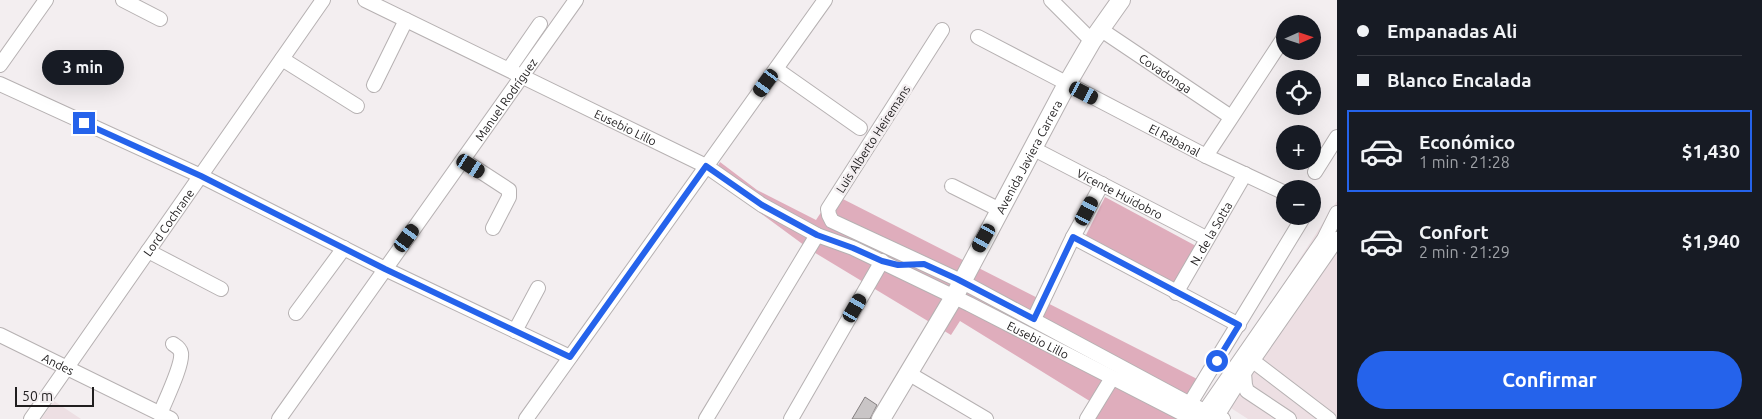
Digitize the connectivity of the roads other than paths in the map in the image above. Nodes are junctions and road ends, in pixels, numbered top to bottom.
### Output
1 (46, 0) edge
2 (123, 0) edge
3 (324, 0) edge
4 (365, 0) edge
5 (576, 0) edge
6 (825, 0) edge
7 (1051, 0) edge
8 (1121, 0) edge
9 (160, 19) dead end
10 (406, 20) junction
11 (540, 24) dead end
12 (942, 30) dead end
13 (1096, 35) junction
14 (978, 37) dead end
15 (1276, 50) edge
16 (282, 59) junction
17 (0, 65) edge
18 (509, 69) junction
19 (776, 69) junction
20 (523, 76) junction
21 (0, 84) edge
22 (1067, 84) junction
23 (374, 85) dead end
24 (357, 106) dead end
25 (1231, 117) junction
26 (860, 128) dead end
27 (1337, 137) edge
28 (1032, 148) junction
29 (1206, 156) junction
30 (463, 160) junction
31 (706, 166) junction
32 (1315, 172) dead end
33 (1245, 174) junction
34 (201, 176) junction
35 (1102, 184) junction
36 (952, 186) dead end
37 (1276, 189) edge
38 (1000, 210) junction
39 (1337, 213) edge
40 (1299, 225) edge
41 (493, 228) dead end
42 (817, 235) junction
43 (862, 235) junction
44 (1073, 237) junction
45 (1206, 238) junction
46 (1337, 240) edge
47 (344, 248) junction
48 (853, 248) junction
49 (148, 251) junction
50 (882, 261) junction
51 (924, 264) junction
52 (385, 269) junction
53 (538, 288) dead end
54 (221, 289) dead end
55 (958, 289) junction
56 (1176, 293) junction
57 (296, 314) dead end
58 (1034, 319) junction
59 (1239, 325) junction
60 (515, 331) junction
61 (0, 334) edge
62 (173, 344) dead end
63 (570, 357) junction
64 (1253, 361) junction
65 (66, 368) junction
66 (908, 373) junction
67 (1244, 373) junction
68 (1112, 378) junction
69 (1187, 414) edge
70 (166, 416) edge
71 (1211, 416) edge
72 (31, 419) edge
73 (279, 419) edge
74 (526, 419) edge
75 (706, 419) edge
76 (791, 419) edge
77 (881, 419) edge
78 (986, 419) edge
79 (1087, 419) edge
80 (1289, 419) edge
81 (1329, 419) edge

1 - 17 street
2 - 9 street
3 - 16 street, Lord Cochrane
4 - 10 street, Eusebio Lillo
5 - 20 street, Manuel Rodríguez
6 - 19 street
7 - 13 street, Covadonga
8 - 13 main road, Avenida Javiera Carrera
10 - 18 street, Eusebio Lillo
10 - 23 street
11 - 18 street
12 - 43 street, Luis Alberto Heiremans
13 - 22 main road, Avenida Javiera Carrera
13 - 25 street, Covadonga
14 - 22 street, El Rabanal
15 - 25 street
16 - 24 street
16 - 34 street, Lord Cochrane
18 - 20 street, Eusebio Lillo
19 - 26 street
19 - 31 street
20 - 30 street, Manuel Rodríguez
20 - 31 street, Eusebio Lillo
21 - 34 street
22 - 28 main road, Avenida Javiera Carrera
22 - 29 street, El Rabanal
25 - 29 street
27 - 32 street
28 - 35 street, Vicente Huidobro
28 - 38 main road, Avenida Javiera Carrera
29 - 33 street, El Rabanal
30 - 41 street
30 - 52 street, Manuel Rodríguez
31 - 42 street, Eusebio Lillo
31 - 63 street
33 - 37 street, El Rabanal
33 - 45 street, N. de la Sotta
34 - 47 street
34 - 49 street, Lord Cochrane
35 - 44 street
35 - 45 street, Vicente Huidobro
36 - 38 street
38 - 55 main road, Avenida Javiera Carrera
39 - 71 street
40 - 59 street
42 - 48 street, Eusebio Lillo
42 - 75 street
43 - 48 street
43 - 51 street, Eusebio Lillo
44 - 56 street
44 - 58 street
45 - 56 street, N. de la Sotta
46 - 64 street
47 - 52 street
47 - 57 street
48 - 50 street, Eusebio Lillo
49 - 54 street
49 - 65 street, Lord Cochrane
50 - 51 street, Eusebio Lillo
50 - 55 street, Eusebio Lillo
50 - 76 street
51 - 55 street, Eusebio Lillo
52 - 60 street
52 - 73 street, Manuel Rodríguez
53 - 60 street
55 - 58 street, Eusebio Lillo
55 - 66 main road, Avenida Javiera Carrera
55 - 68 street, Eusebio Lillo
56 - 59 street
58 - 69 street, Eusebio Lillo
59 - 69 street
60 - 63 street
61 - 65 street, Andes
62 - 70 street
63 - 74 street
64 - 67 street
64 - 81 street
65 - 70 street, Andes
65 - 72 street, Lord Cochrane
66 - 77 main road, Avenida Javiera Carrera
66 - 78 street
67 - 71 street
67 - 80 street
68 - 69 street, Eusebio Lillo
68 - 79 street
69 - 71 street, Eusebio Lillo

